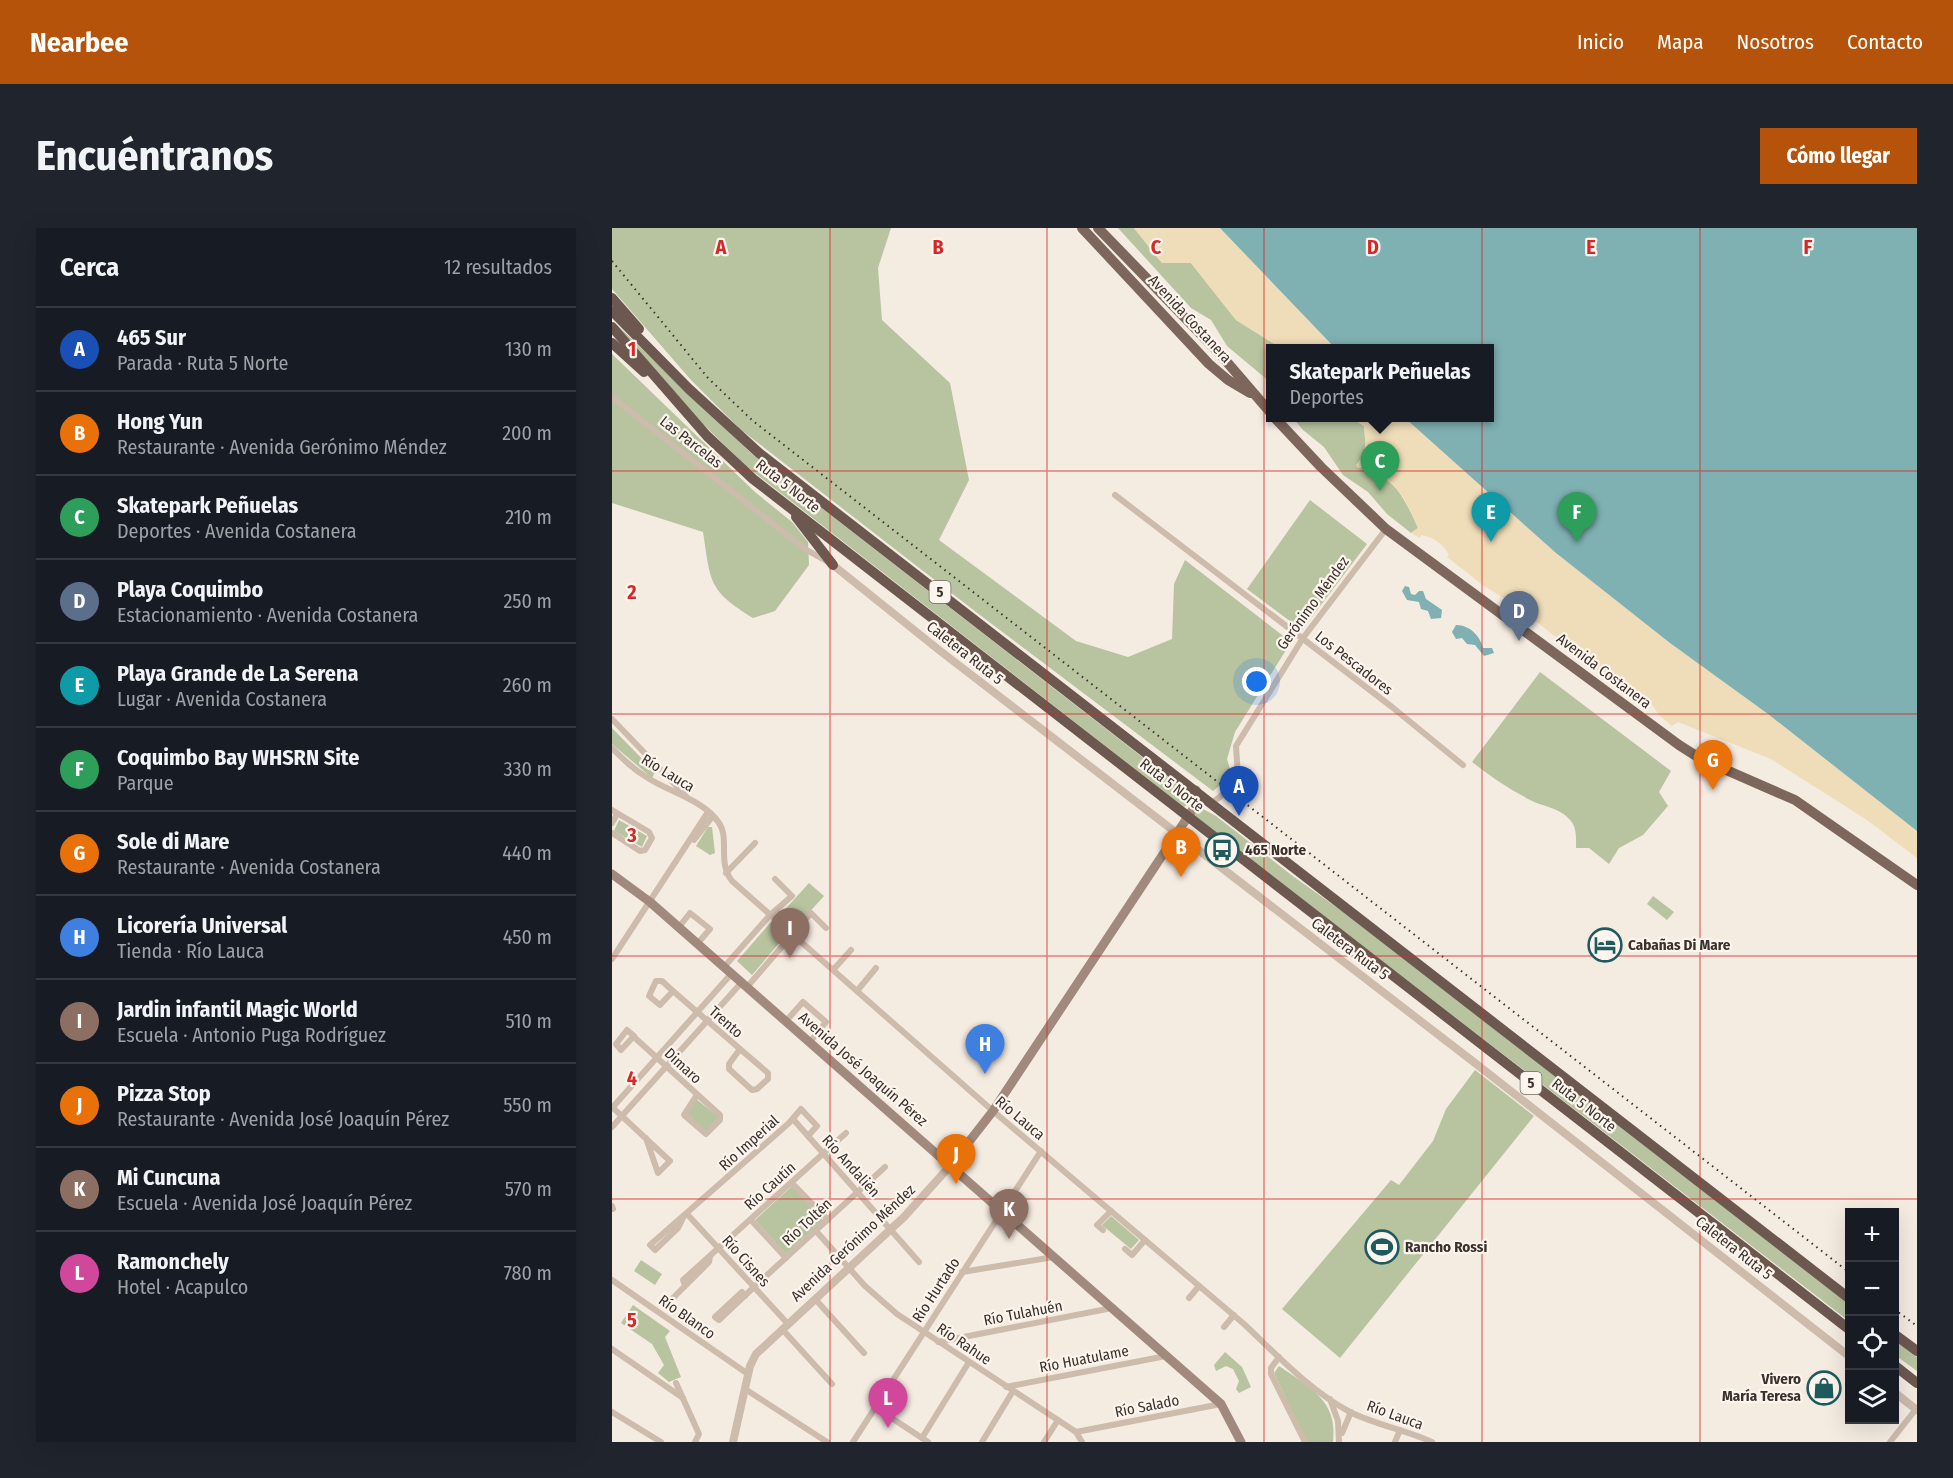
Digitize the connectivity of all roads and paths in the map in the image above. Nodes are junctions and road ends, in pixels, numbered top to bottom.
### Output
1 (1082, 228) edge
2 (1098, 228) edge
3 (612, 298) edge
4 (612, 311) edge
5 (612, 327) edge
6 (612, 343) edge
7 (1220, 354) junction
8 (1209, 364) junction
9 (689, 389) junction
10 (1257, 396) junction
11 (612, 397) edge
12 (1266, 407) edge
13 (1280, 422) edge
14 (697, 425) junction
15 (773, 493) junction
16 (1115, 495) dead end
17 (1386, 529) junction
18 (833, 565) junction
19 (1303, 638) junction
20 (612, 719) edge
21 (612, 748) edge
22 (1463, 765) dead end
23 (1196, 790) junction
24 (690, 801) junction
25 (1211, 802) junction
26 (1194, 806) junction
27 (615, 812) edge
28 (710, 814) junction
29 (1188, 817) junction
30 (612, 823) edge
31 (612, 833) edge
32 (1176, 833) junction
33 (755, 843) dead end
34 (726, 873) junction
35 (612, 874) edge
36 (775, 879) dead end
37 (1917, 885) edge
38 (650, 902) junction
39 (770, 915) junction
40 (679, 927) junction
41 (826, 928) dead end
42 (793, 934) junction
43 (698, 943) junction
44 (851, 950) dead end
45 (612, 958) edge
46 (876, 968) dead end
47 (728, 970) junction
48 (833, 970) junction
49 (744, 984) junction
50 (673, 991) dead end
51 (856, 991) junction
52 (697, 1012) junction
53 (707, 1021) junction
54 (786, 1021) junction
55 (634, 1037) dead end
56 (810, 1042) junction
57 (740, 1049) junction
58 (656, 1058) junction
59 (666, 1067) junction
60 (697, 1095) junction
61 (612, 1108) edge
62 (993, 1111) junction
63 (622, 1116) junction
64 (793, 1119) junction
65 (612, 1127) edge
66 (846, 1133) dead end
67 (808, 1136) junction
68 (646, 1138) junction
69 (1041, 1152) junction
70 (824, 1153) junction
71 (950, 1166) junction
72 (885, 1167) dead end
73 (792, 1182) junction
74 (858, 1192) junction
75 (1002, 1211) junction
76 (1111, 1211) junction
77 (685, 1216) junction
78 (751, 1220) junction
79 (828, 1220) junction
80 (891, 1229) junction
81 (1103, 1230) dead end
82 (816, 1231) junction
83 (1145, 1240) junction
84 (719, 1249) junction
85 (1125, 1249) dead end
86 (1054, 1257) junction
87 (786, 1258) junction
88 (919, 1262) dead end
89 (848, 1268) junction
90 (962, 1272) junction
91 (612, 1280) edge
92 (1199, 1286) junction
93 (754, 1287) junction
94 (1845, 1295) edge
95 (746, 1296) junction
96 (673, 1298) dead end
97 (1189, 1298) dead end
98 (815, 1299) junction
99 (1112, 1308) junction
100 (1234, 1316) junction
101 (785, 1326) junction
102 (1845, 1326) edge
103 (1224, 1328) dead end
104 (923, 1331) junction
105 (1899, 1338) edge
106 (938, 1342) junction
107 (612, 1349) edge
108 (1917, 1351) edge
109 (864, 1353) dead end
110 (1845, 1353) edge
111 (1166, 1356) junction
112 (1279, 1358) junction
113 (969, 1362) junction
114 (1899, 1369) edge
115 (748, 1374) junction
116 (676, 1383) dead end
117 (1917, 1383) edge
118 (832, 1384) dead end
119 (1006, 1387) junction
120 (745, 1389) junction
121 (1013, 1391) junction
122 (1899, 1396) edge
123 (683, 1398) junction
124 (1329, 1399) junction
125 (1221, 1404) junction
126 (875, 1407) junction
127 (1916, 1410) edge
128 (612, 1412) edge
129 (1351, 1412) junction
130 (1058, 1420) junction
131 (1400, 1430) junction
132 (1076, 1432) junction
133 (922, 1438) junction
134 (661, 1442) edge
135 (695, 1442) edge
136 (733, 1442) edge
137 (826, 1442) edge
138 (853, 1442) edge
139 (928, 1442) edge
140 (982, 1442) edge
141 (1044, 1442) edge
142 (1082, 1442) edge
143 (1241, 1442) edge
144 (1305, 1442) edge
145 (1395, 1442) edge
146 (1432, 1442) edge
147 (1890, 1442) edge

1 - 8 main road, Avenida Costanera
2 - 7 main road, Avenida Costanera
3 - 9 highway
4 - 9 highway, Ruta 5 Norte / 5
5 - 14 highway, Ruta 5 Norte / 5
6 - 14 highway
7 - 8 main road
7 - 10 main road, Avenida Costanera
8 - 10 main road, Avenida Costanera
9 - 23 highway, Ruta 5 Norte / 5
10 - 12 main road, Avenida Costanera
11 - 18 street, Las Parcelas
13 - 17 main road, Avenida Costanera
14 - 15 highway, Ruta 5 Norte / 5
15 - 18 highway
15 - 29 highway, Ruta 5 Norte / 5
16 - 19 street, Los Pescadores
17 - 19 street, Gerónimo Méndez
17 - 37 main road, Avenida Costanera
18 - 32 street, Caletera Ruta 5
19 - 22 street, Los Pescadores
19 - 25 street, Gerónimo Méndez
20 - 24 street
21 - 24 street, Río Lauca
23 - 25 highway, Ruta 5 Norte / 5
23 - 26 main road
24 - 28 street, Río Lauca
25 - 26 main road, Gerónimo Méndez
25 - 94 highway, Ruta 5 Norte / 5
26 - 29 main road
27 - 30 street
27 - 31 street
28 - 34 street
28 - 38 street
29 - 32 main road
29 - 102 highway, Ruta 5 Norte / 5
32 - 62 main road, Avenida Gerónimo Méndez
32 - 110 street, Caletera Ruta 5
33 - 34 street
34 - 39 street, Río Lauca
35 - 38 main road, Avenida José Joaquín Pérez
36 - 39 street
38 - 40 main road, Avenida José Joaquín Pérez
38 - 45 street
39 - 42 street, Río Lauca
39 - 47 street
40 - 43 main road, Avenida José Joaquín Pérez
40 - 43 street
41 - 42 street
42 - 48 street, Río Lauca
42 - 49 street
43 - 47 main road, Avenida José Joaquín Pérez
44 - 48 street
46 - 51 street
47 - 49 main road, Avenida José Joaquín Pérez
47 - 52 street
48 - 51 street, Río Lauca
49 - 53 street
49 - 54 main road, Avenida José Joaquín Pérez
50 - 52 street, Trento
51 - 62 street, Río Lauca
52 - 53 street, Trento
52 - 58 street
53 - 57 street, Trento
53 - 59 street
54 - 56 main road, Avenida José Joaquín Pérez
54 - 56 street
55 - 58 street, Dimaro
56 - 71 main road, Avenida José Joaquín Pérez
57 - 57 street, Trento
58 - 59 street, Dimaro
58 - 61 street
59 - 60 street, Dimaro
59 - 63 street
60 - 60 street, Dimaro
61 - 63 street
62 - 69 street, Río Lauca
62 - 71 main road, Avenida Gerónimo Méndez
63 - 65 street
63 - 68 street
64 - 67 street, Río Andalién
64 - 67 street, Río Imperial
64 - 77 street, Río Imperial
66 - 70 street, Río Cautín
67 - 70 street, Río Andalién
68 - 68 street
69 - 75 street, Río Hurtado
69 - 76 street, Río Lauca
70 - 73 street, Río Cautín
70 - 74 street, Río Andalién
71 - 75 main road, Avenida José Joaquín Pérez
71 - 80 street, Avenida Gerónimo Méndez
72 - 74 street, Río Toltén
73 - 78 street, Río Cautín
73 - 79 street
74 - 79 street, Río Toltén
74 - 80 street, Río Andalién
75 - 86 main road, Avenida José Joaquín Pérez
75 - 90 street, Río Hurtado
76 - 81 street
76 - 83 street, Río Lauca
77 - 77 street, Río Imperial
77 - 84 street, Río Cisnes
78 - 84 street, Río Cautín
78 - 87 street
79 - 82 street, Río Toltén
80 - 88 street, Río Andalién
80 - 89 street, Avenida Gerónimo Méndez
82 - 87 street, Río Toltén
82 - 89 street, Río Rahue
83 - 85 street
83 - 92 street, Río Lauca
84 - 93 street, Río Cisnes
84 - 96 street, Río Cautín
86 - 90 street
86 - 99 main road, Avenida José Joaquín Pérez
87 - 93 street, Río Toltén
89 - 98 street, Avenida Gerónimo Méndez
89 - 104 street, Río Rahue
90 - 104 street, Río Hurtado
91 - 115 street, Río Blanco
92 - 97 street
92 - 100 street, Río Lauca
93 - 95 street, Río Toltén
93 - 101 street, Río Cisnes
95 - 95 street, Río Toltén
98 - 101 street, Avenida Gerónimo Méndez
98 - 109 street
99 - 106 street, Río Tulahuén
99 - 111 main road, Avenida José Joaquín Pérez
100 - 103 street
100 - 112 street, Río Lauca
101 - 115 street, Avenida Gerónimo Méndez
101 - 118 street, Río Cisnes
104 - 106 street, Río Rahue
104 - 126 street, Río Hurtado
105 - 108 highway
106 - 113 street, Río Rahue
107 - 123 street
111 - 119 street, Río Huatulame
111 - 125 main road, Avenida José Joaquín Pérez
112 - 124 street, Río Lauca
112 - 144 street
113 - 119 street, Río Rahue
113 - 133 street
114 - 117 highway
115 - 120 street, Avenida Gerónimo Méndez
116 - 123 street
119 - 121 street, Río Rahue
120 - 136 street, Avenida Gerónimo Méndez
120 - 137 street
121 - 130 street, Río Rahue
121 - 140 street
122 - 127 street
123 - 135 street
124 - 129 street, Río Lauca
124 - 129 street
125 - 132 street, Río Salado
125 - 143 main road, Avenida José Joaquín Pérez
126 - 133 street
126 - 138 street, Río Hurtado
127 - 147 street
128 - 134 street
129 - 131 street, Río Lauca
130 - 132 street, Río Rahue
130 - 141 street
131 - 145 street
131 - 146 street, Río Lauca
132 - 142 street, Río Rahue
133 - 139 street

